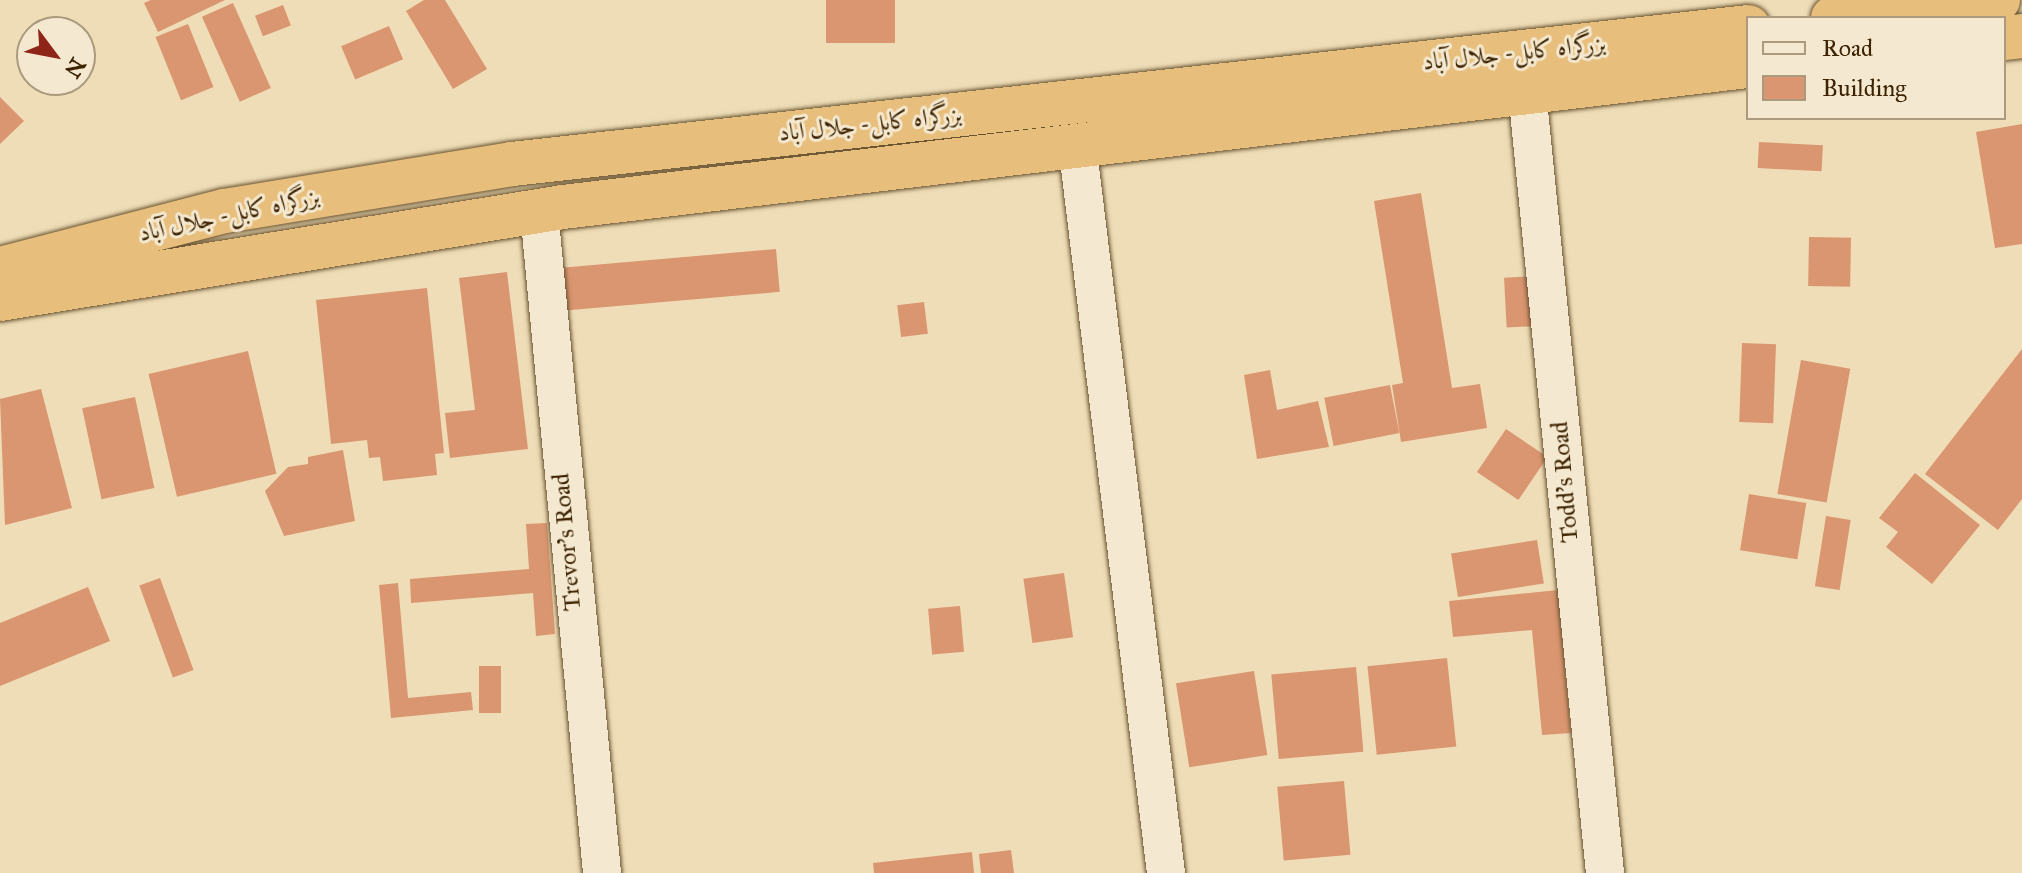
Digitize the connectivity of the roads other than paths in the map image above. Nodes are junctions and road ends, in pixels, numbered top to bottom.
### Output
1 (1998, 0) edge
2 (1851, 16) edge
3 (1746, 27) edge
4 (1746, 66) edge
5 (1527, 91) junction
6 (1077, 143) junction
7 (539, 211) junction
8 (0, 269) edge
9 (0, 299) edge
10 (602, 873) edge
11 (1166, 873) edge
12 (1605, 873) edge

1 - 2 highway
3 - 8 highway, بزرگراه کابل- جلال آباد
4 - 5 highway, بزرگراه کابل- جلال آباد
5 - 6 highway, بزرگراه کابل- جلال آباد
5 - 12 street, Todd's Road
6 - 7 highway, بزرگراه کابل- جلال آباد
6 - 11 street
7 - 9 highway, بزرگراه کابل- جلال آباد
7 - 10 street, Trevor's Road

